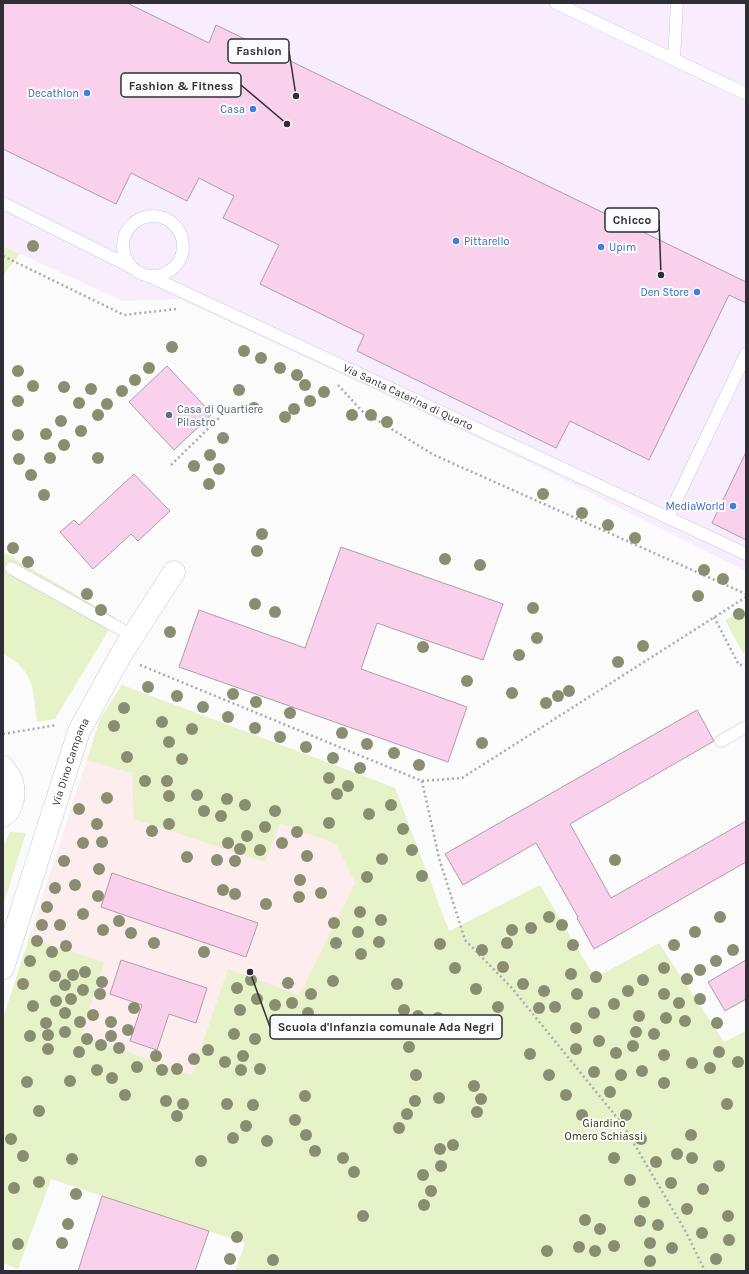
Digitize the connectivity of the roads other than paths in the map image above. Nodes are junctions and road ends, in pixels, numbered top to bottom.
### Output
1 (556, 3) edge
2 (677, 3) edge
3 (674, 59) junction
4 (746, 94) edge
5 (3, 203) edge
6 (131, 267) junction
7 (149, 276) junction
8 (746, 354) edge
9 (668, 517) junction
10 (746, 554) edge
11 (11, 568) dead end
12 (174, 572) dead end
13 (133, 636) junction
14 (746, 727) edge
15 (721, 742) dead end
16 (3, 767) edge
17 (3, 816) edge
18 (3, 968) edge

1 - 3 lane
2 - 3 lane
3 - 4 lane
5 - 6 lane
6 - 7 lane
6 - 7 lane
7 - 9 lane, Via Santa Caterina di Quarto
8 - 9 lane
9 - 10 lane, Via Santa Caterina di Quarto
11 - 13 lane
12 - 13 street, Via Dino Campana
13 - 18 street, Via Dino Campana
14 - 15 lane
16 - 17 street

